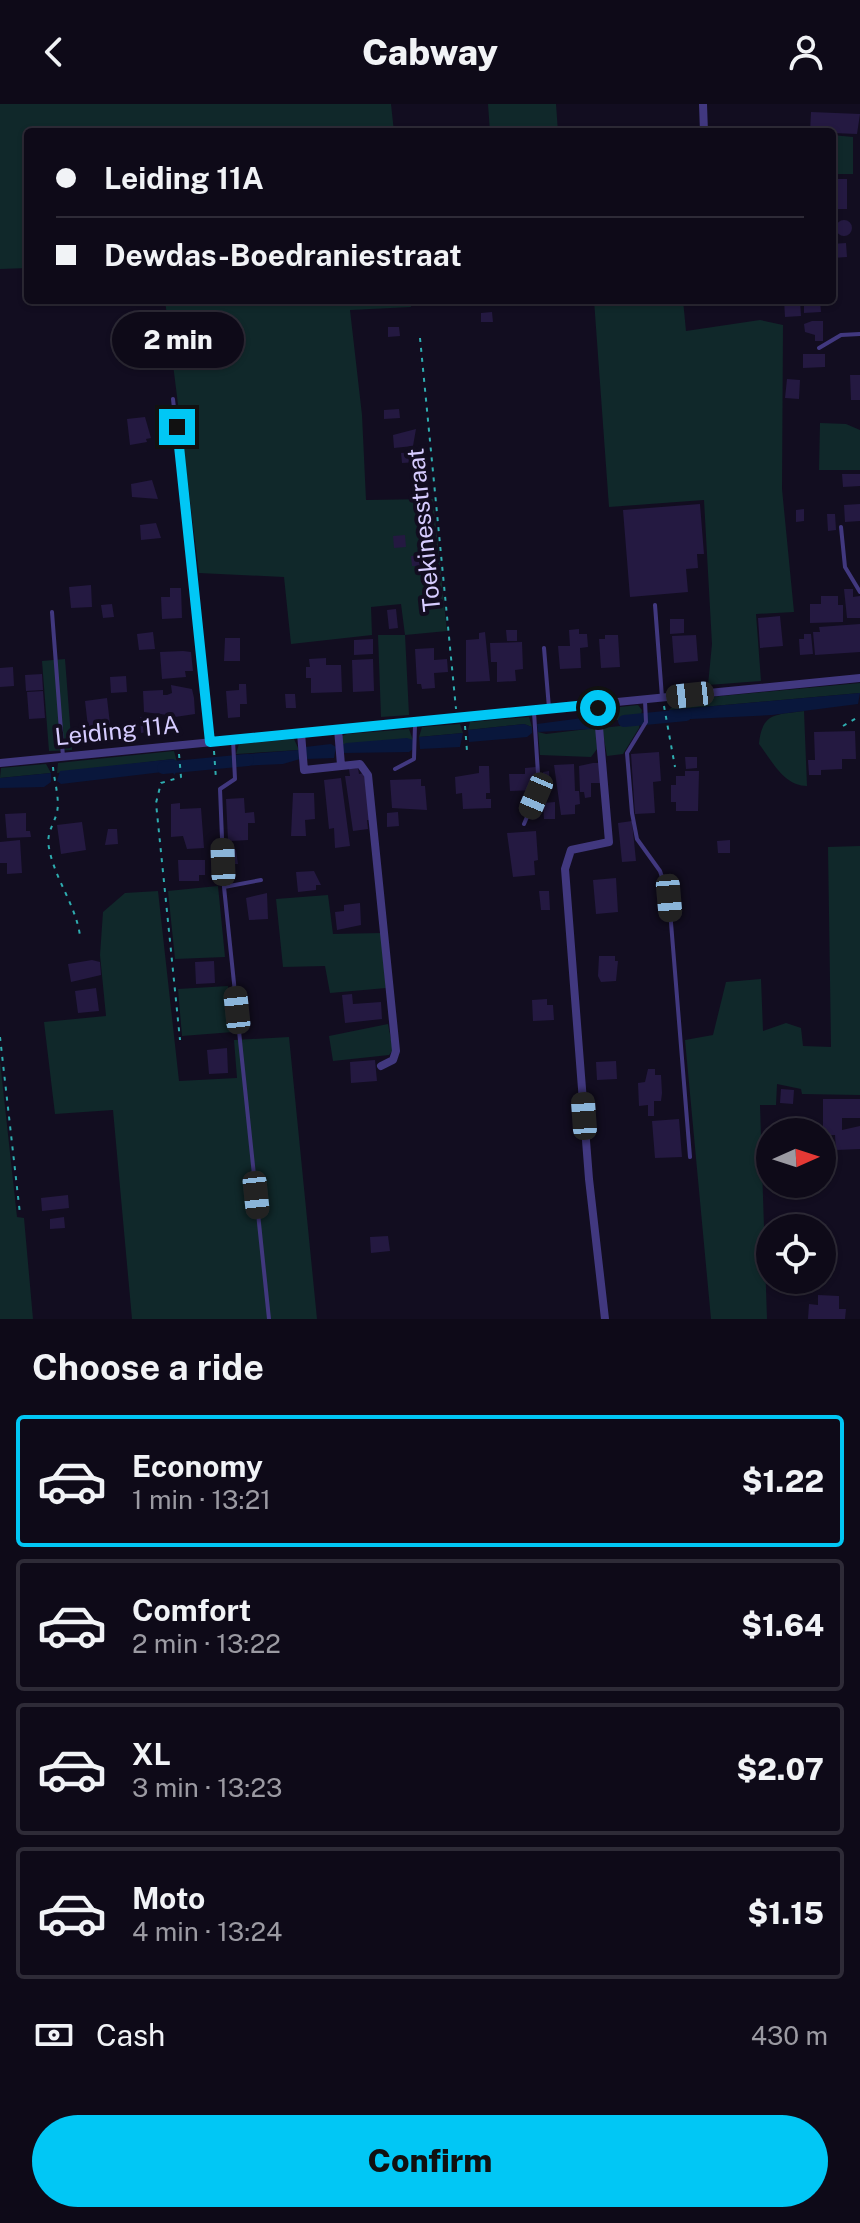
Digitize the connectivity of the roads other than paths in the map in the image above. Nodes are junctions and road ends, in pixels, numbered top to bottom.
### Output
1 (703, 104) edge
2 (704, 128) edge
3 (860, 334) edge
4 (819, 348) dead end
5 (173, 399) dead end
6 (841, 527) dead end
7 (860, 592) edge
8 (655, 605) dead end
9 (52, 612) dead end
10 (544, 648) dead end
11 (860, 678) edge
12 (662, 697) junction
13 (644, 699) junction
14 (598, 706) junction
15 (549, 708) junction
16 (534, 710) junction
17 (415, 722) junction
18 (338, 732) junction
19 (302, 737) junction
20 (211, 742) junction
21 (233, 744) junction
22 (63, 757) junction
23 (0, 763) edge
24 (341, 765) junction
25 (395, 769) dead end
26 (524, 824) dead end
27 (261, 880) dead end
28 (224, 887) junction
29 (381, 1066) dead end
30 (690, 1157) dead end
31 (269, 1319) edge
32 (605, 1319) edge

1 - 2 street
3 - 4 lane
5 - 20 lane
6 - 7 lane
8 - 12 lane
9 - 22 lane
10 - 15 lane
11 - 12 street, Leiding 11A
12 - 13 street, Leiding 11A
13 - 14 street, Leiding 11A
13 - 30 lane
14 - 15 street, Leiding 11A
14 - 32 street
15 - 16 street, Leiding 11A
16 - 17 street, Leiding 11A
16 - 26 lane
17 - 18 street, Leiding 11A
17 - 25 lane
18 - 19 street, Leiding 11A
18 - 24 street
19 - 21 street, Leiding 11A
19 - 24 street
20 - 21 street, Leiding 11A
20 - 22 street, Leiding 11A
21 - 28 lane
22 - 23 street, Leiding 11A
24 - 29 street
27 - 28 lane
28 - 31 lane

